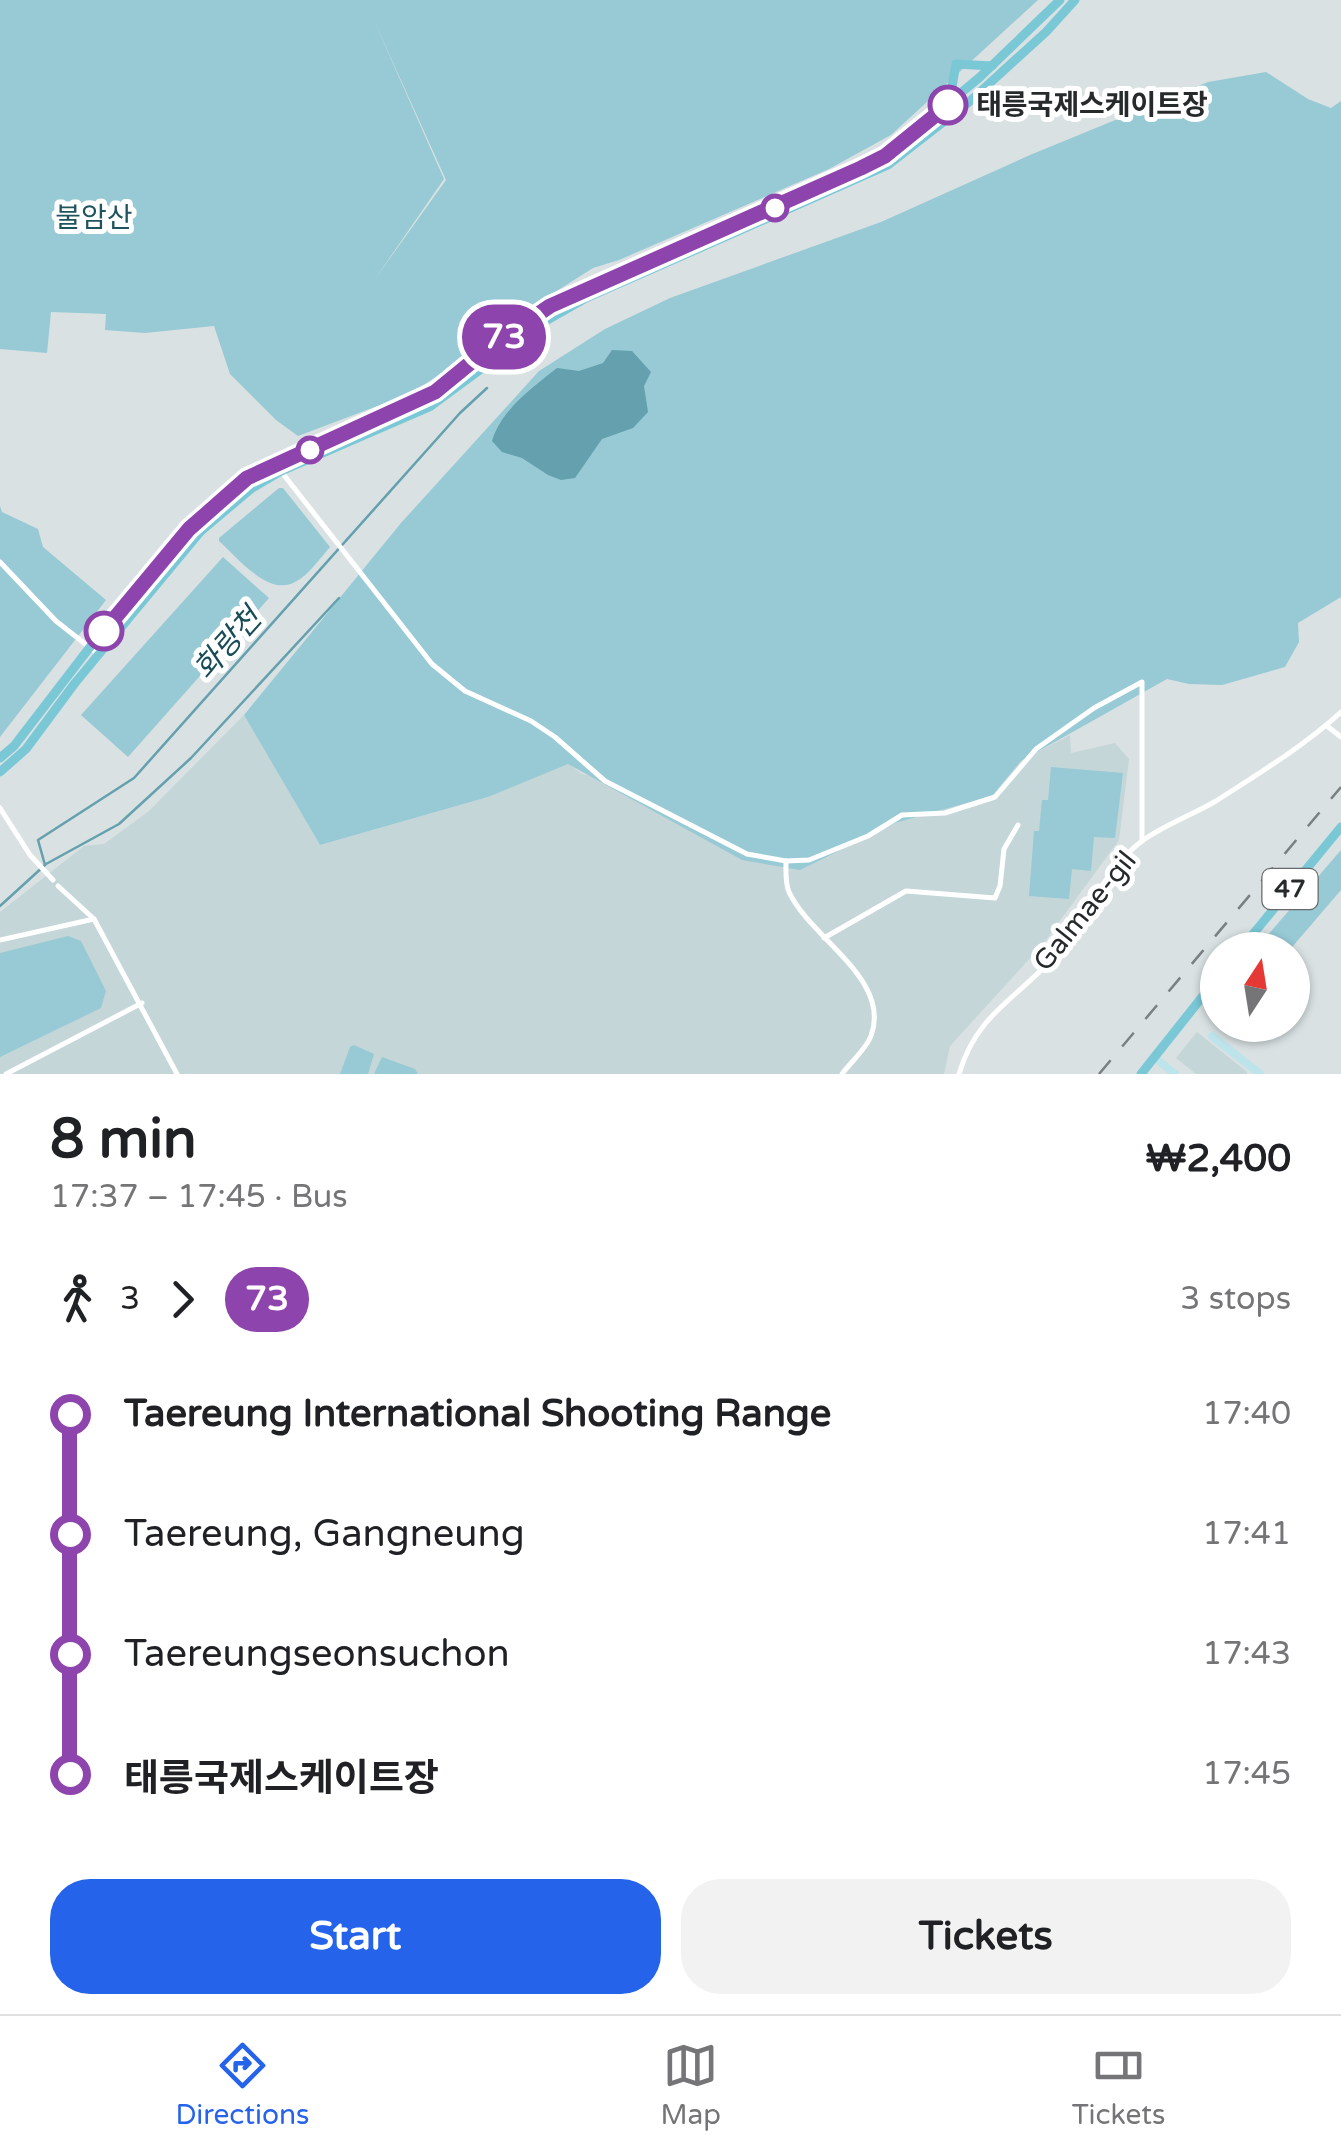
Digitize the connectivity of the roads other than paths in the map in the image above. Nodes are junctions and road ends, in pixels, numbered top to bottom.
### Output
1 (1060, 0) edge
2 (1075, 0) edge
3 (1016, 44) junction
4 (992, 66) junction
5 (1002, 72) junction
6 (951, 103) junction
7 (931, 134) junction
8 (278, 468) junction
9 (0, 562) edge
10 (94, 651) junction
11 (1341, 712) edge
12 (1327, 726) dead end
13 (1341, 737) edge
14 (0, 758) edge
15 (0, 772) edge
16 (0, 808) edge
17 (1018, 825) dead end
18 (1341, 827) edge
19 (1142, 841) junction
20 (786, 861) junction
21 (94, 918) junction
22 (1255, 932) edge
23 (824, 938) junction
24 (0, 940) edge
25 (1200, 1000) edge
26 (142, 1003) junction
27 (1220, 1042) edge
28 (1154, 1057) junction
29 (6, 1074) edge
30 (177, 1074) edge
31 (842, 1074) edge
32 (959, 1074) edge
33 (1141, 1074) edge
34 (1175, 1074) edge
35 (1260, 1074) edge

1 - 3 main road
2 - 5 main road
3 - 4 main road
3 - 5 main road
4 - 6 main road
4 - 6 main road
5 - 7 main road
6 - 7 main road
6 - 8 main road
7 - 8 main road
8 - 10 main road
8 - 20 street
9 - 10 street
10 - 14 main road
10 - 15 main road
11 - 19 street, Galmae-gil
12 - 13 street
16 - 21 street
17 - 23 street
18 - 22 main road, 47
19 - 20 street
19 - 32 street, Galmae-gil
20 - 23 street
21 - 24 street
21 - 26 street
23 - 31 street
25 - 28 main road
26 - 29 street
26 - 30 street
27 - 35 street
28 - 33 main road
28 - 34 street

